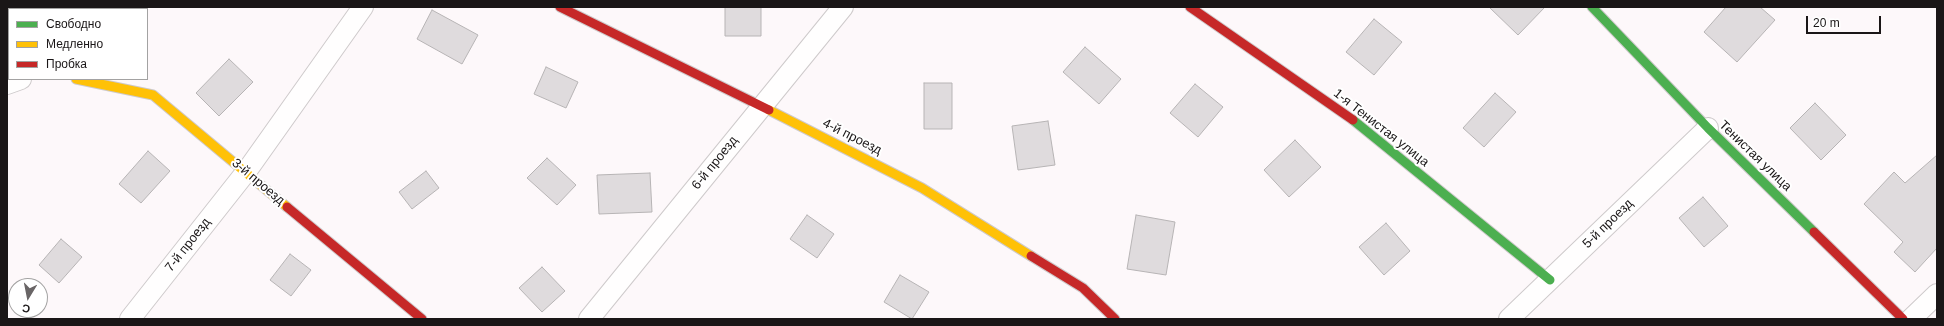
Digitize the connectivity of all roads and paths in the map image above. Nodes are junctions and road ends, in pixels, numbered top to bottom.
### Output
1 (363, 7) edge
2 (560, 7) edge
3 (843, 7) edge
4 (1190, 7) edge
5 (1592, 7) edge
6 (18, 80) edge
7 (81, 80) edge
8 (7, 84) edge
9 (762, 106) junction
10 (1708, 128) junction
11 (246, 172) junction
12 (1550, 280) junction
13 (1937, 294) edge
14 (130, 319) edge
15 (422, 319) edge
16 (588, 319) edge
17 (1115, 319) edge
18 (1508, 319) edge
19 (1903, 319) edge
20 (1910, 319) edge

1 - 11 street, 7-й проезд
2 - 9 street, 4-й проезд
3 - 9 street, 6-й проезд
4 - 12 street, 1-я Тенистая улица
5 - 10 street, Тенистая улица
6 - 8 street
7 - 11 street, 3-й проезд
9 - 16 street, 6-й проезд
9 - 17 street, 4-й проезд
10 - 12 street, 5-й проезд
10 - 19 street, Тенистая улица
11 - 14 street, 7-й проезд
11 - 15 street, 3-й проезд
12 - 18 street, 5-й проезд
13 - 20 street

